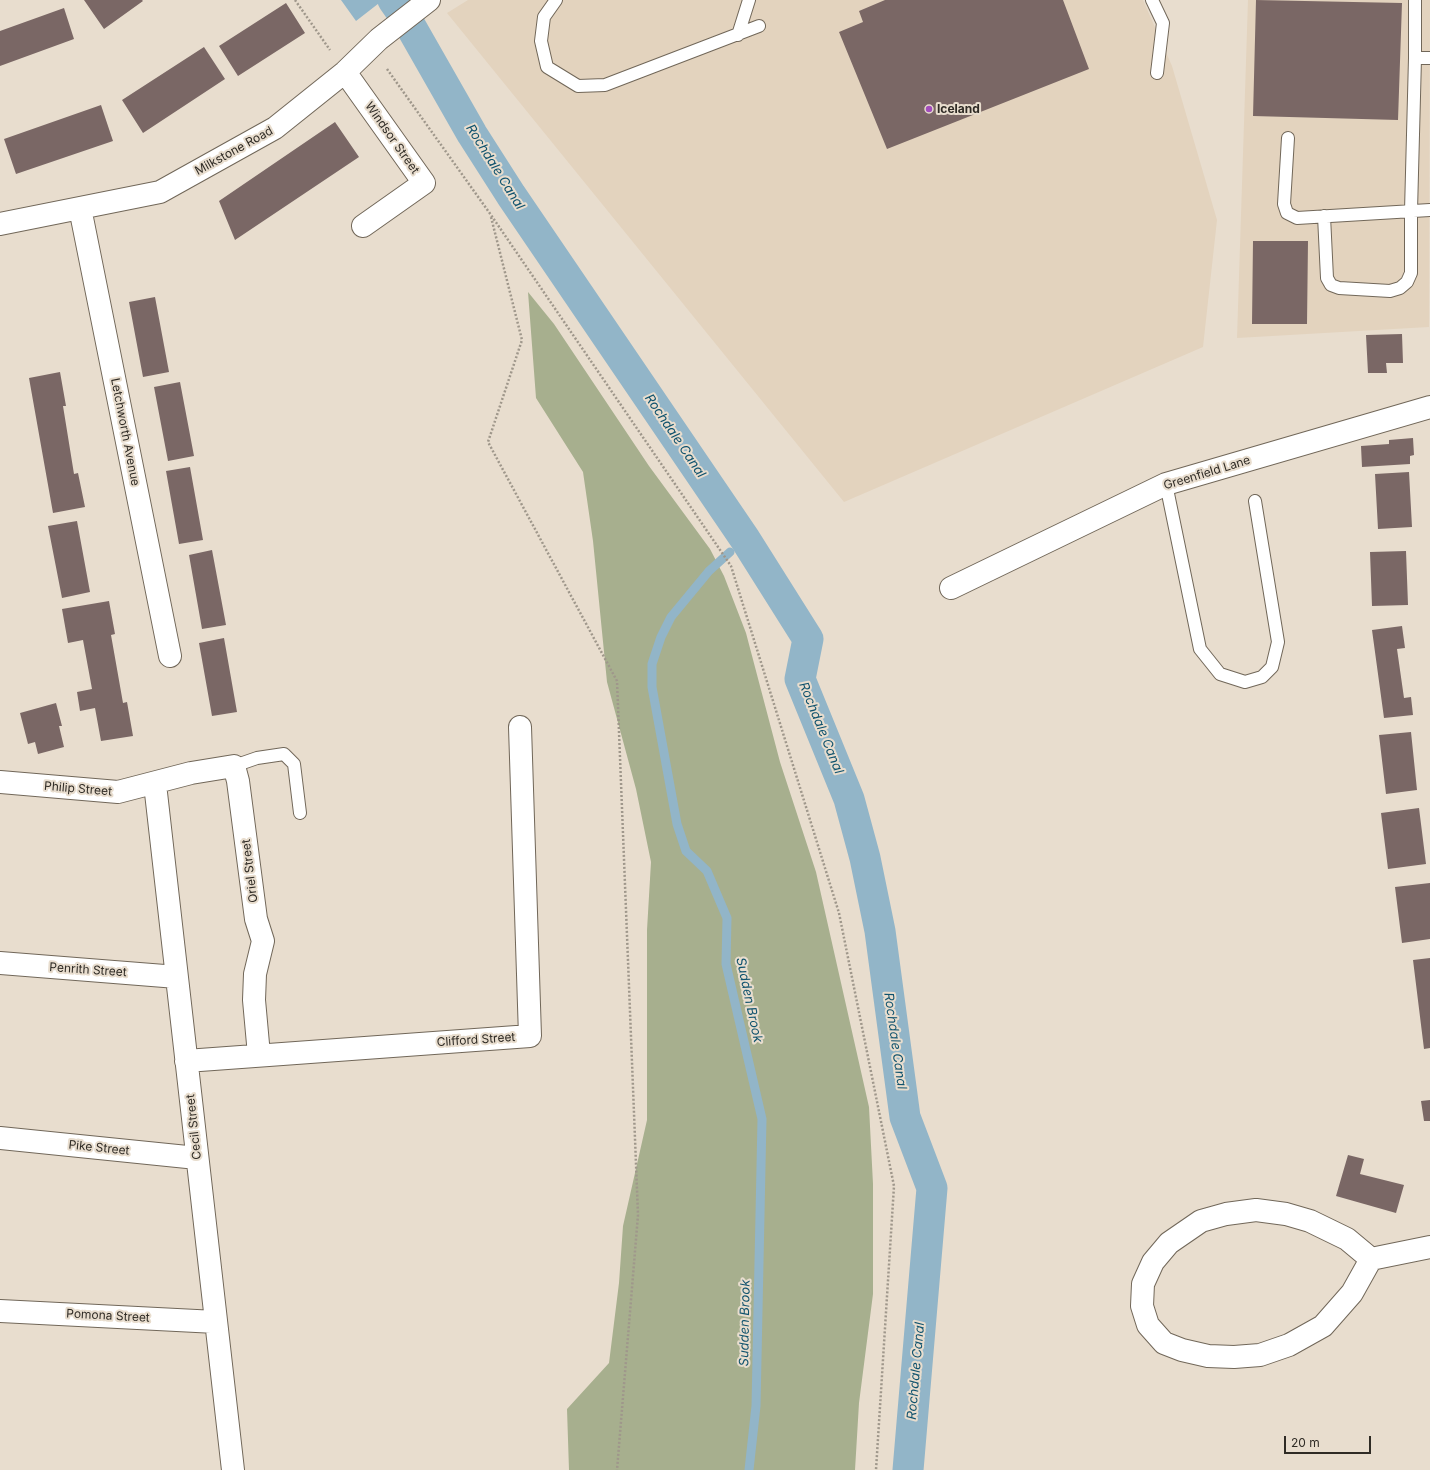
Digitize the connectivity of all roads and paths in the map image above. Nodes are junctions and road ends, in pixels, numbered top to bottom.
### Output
1 (295, 0) edge
2 (429, 0) edge
3 (556, 0) edge
4 (750, 0) edge
5 (1152, 0) edge
6 (1414, 0) edge
7 (759, 26) dead end
8 (738, 35) junction
9 (376, 43) junction
10 (1415, 58) junction
11 (1430, 58) edge
12 (346, 72) junction
13 (1157, 73) dead end
14 (1288, 138) dead end
15 (80, 208) junction
16 (1430, 210) edge
17 (1411, 211) junction
18 (491, 215) junction
19 (1324, 216) junction
20 (0, 224) edge
21 (363, 226) dead end
22 (1430, 408) edge
23 (1166, 484) junction
24 (1255, 501) dead end
25 (951, 588) dead end
26 (170, 656) dead end
27 (520, 727) dead end
28 (234, 766) junction
29 (0, 782) edge
30 (155, 784) junction
31 (300, 813) dead end
32 (0, 963) edge
33 (177, 977) junction
34 (260, 1056) junction
35 (186, 1061) junction
36 (0, 1138) edge
37 (197, 1158) junction
38 (1430, 1247) edge
39 (1371, 1259) junction
40 (0, 1311) edge
41 (216, 1322) junction
42 (233, 1470) edge
43 (617, 1470) edge
44 (876, 1470) edge

1 - 12 path
2 - 9 street, Milkstone Road
3 - 8 lane
4 - 8 lane
5 - 13 lane
6 - 10 lane
7 - 8 lane
9 - 12 street, Milkstone Road
9 - 18 path
10 - 11 lane
10 - 17 lane
12 - 15 street, Milkstone Road
12 - 21 street, Windsor Street
14 - 19 lane
15 - 20 street, Milkstone Road
15 - 26 street, Letchworth Avenue
16 - 17 lane
17 - 19 lane
17 - 19 lane
18 - 43 path
18 - 44 path
22 - 23 street, Greenfield Lane
23 - 24 lane
23 - 25 street, Greenfield Lane
27 - 34 street, Clifford Street
28 - 30 street
28 - 31 lane
28 - 34 street, Oriel Street
29 - 30 street, Philip Street
30 - 33 street, Cecil Street
32 - 33 street, Penrith Street
33 - 35 street, Cecil Street
34 - 35 street, Clifford Street
35 - 37 street, Cecil Street
36 - 37 street, Pike Street
37 - 41 street, Cecil Street
38 - 39 street
39 - 39 street
40 - 41 street, Pomona Street
41 - 42 street, Cecil Street

